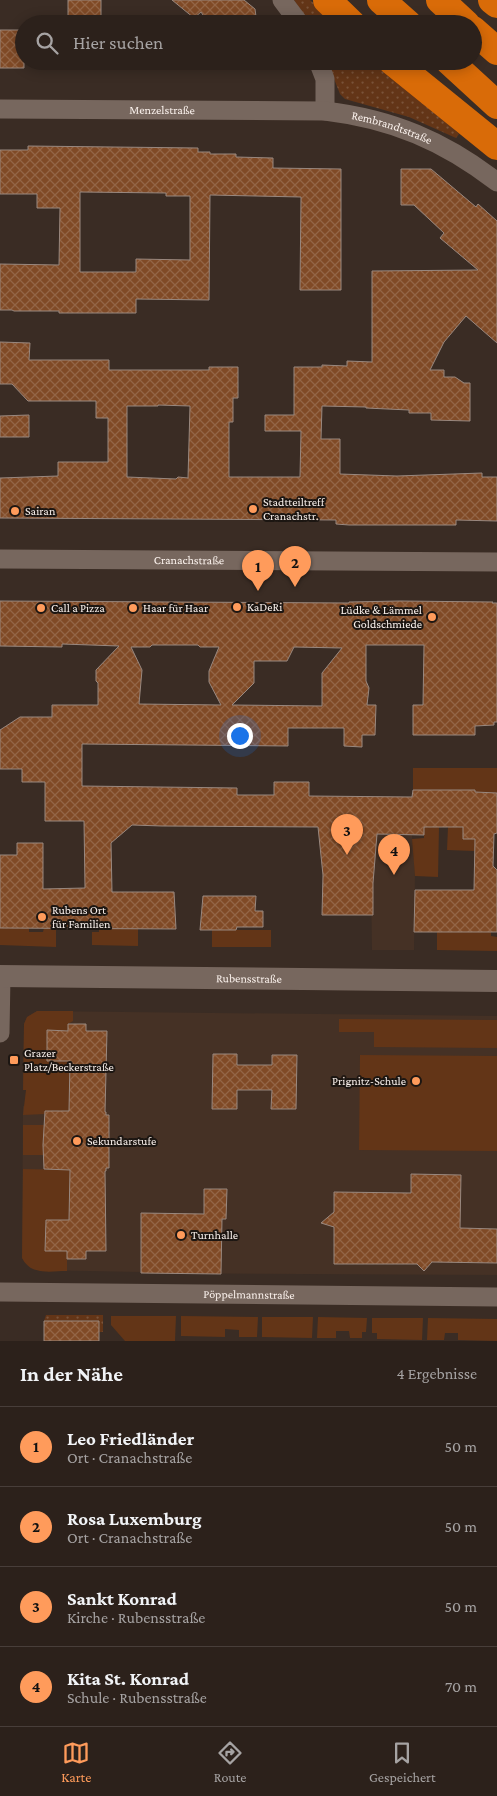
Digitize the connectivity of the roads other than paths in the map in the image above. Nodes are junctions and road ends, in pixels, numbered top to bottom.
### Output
1 (282, 0) edge
2 (327, 0) edge
3 (381, 0) edge
4 (440, 0) edge
5 (492, 0) edge
6 (497, 4) edge
7 (293, 15) edge
8 (343, 15) edge
9 (398, 15) edge
10 (456, 15) edge
11 (482, 38) edge
12 (497, 51) edge
13 (322, 70) edge
14 (403, 70) edge
15 (459, 70) edge
16 (497, 104) edge
17 (0, 109) edge
18 (325, 111) junction
19 (497, 146) edge
20 (497, 182) edge
21 (0, 559) edge
22 (497, 562) edge
23 (0, 976) edge
24 (497, 981) edge
25 (0, 1033) edge
26 (0, 1292) edge
27 (497, 1297) edge

1 - 7 street
2 - 8 highway
3 - 9 highway
4 - 10 highway
5 - 6 highway
11 - 12 highway
13 - 18 street
14 - 19 highway
15 - 16 highway
17 - 18 street, Menzelstraße
18 - 20 street, Rembrandtstraße
21 - 22 street, Cranachstraße
23 - 24 street, Rubensstraße
23 - 25 street
26 - 27 street, Pöppelmannstraße

